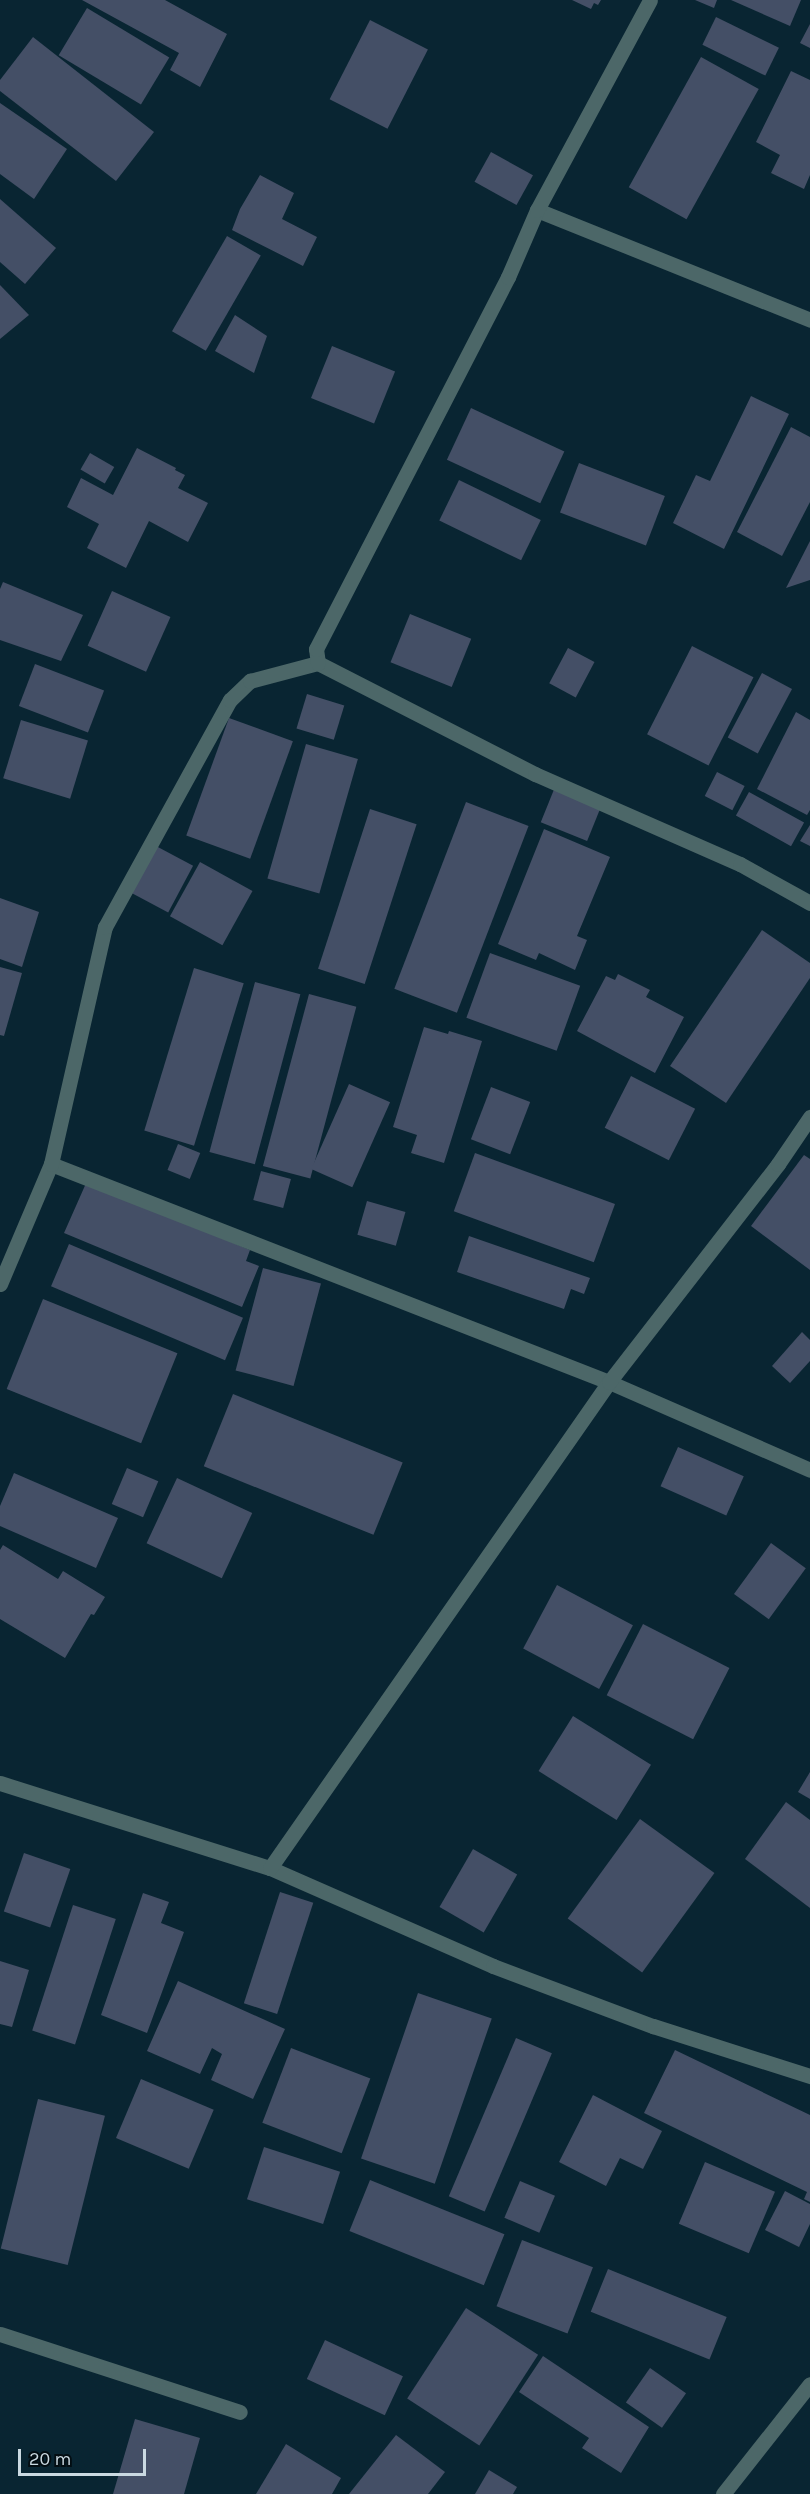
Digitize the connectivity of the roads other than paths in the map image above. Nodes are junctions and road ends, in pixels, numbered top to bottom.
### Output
1 (650, 0) edge
2 (537, 210) junction
3 (810, 320) edge
4 (318, 663) junction
5 (810, 903) edge
6 (810, 1117) edge
7 (51, 1164) junction
8 (0, 1284) edge
9 (609, 1382) junction
10 (810, 1470) edge
11 (0, 1783) edge
12 (270, 1868) junction
13 (810, 2076) edge
14 (0, 2334) edge
15 (810, 2384) edge
16 (240, 2412) dead end
17 (723, 2494) edge

1 - 2 street
2 - 3 street
2 - 4 street
4 - 5 street
4 - 7 street
6 - 9 street
7 - 8 street
7 - 9 street
9 - 10 street
9 - 12 street
11 - 12 street
12 - 13 street
14 - 16 street
15 - 17 street

